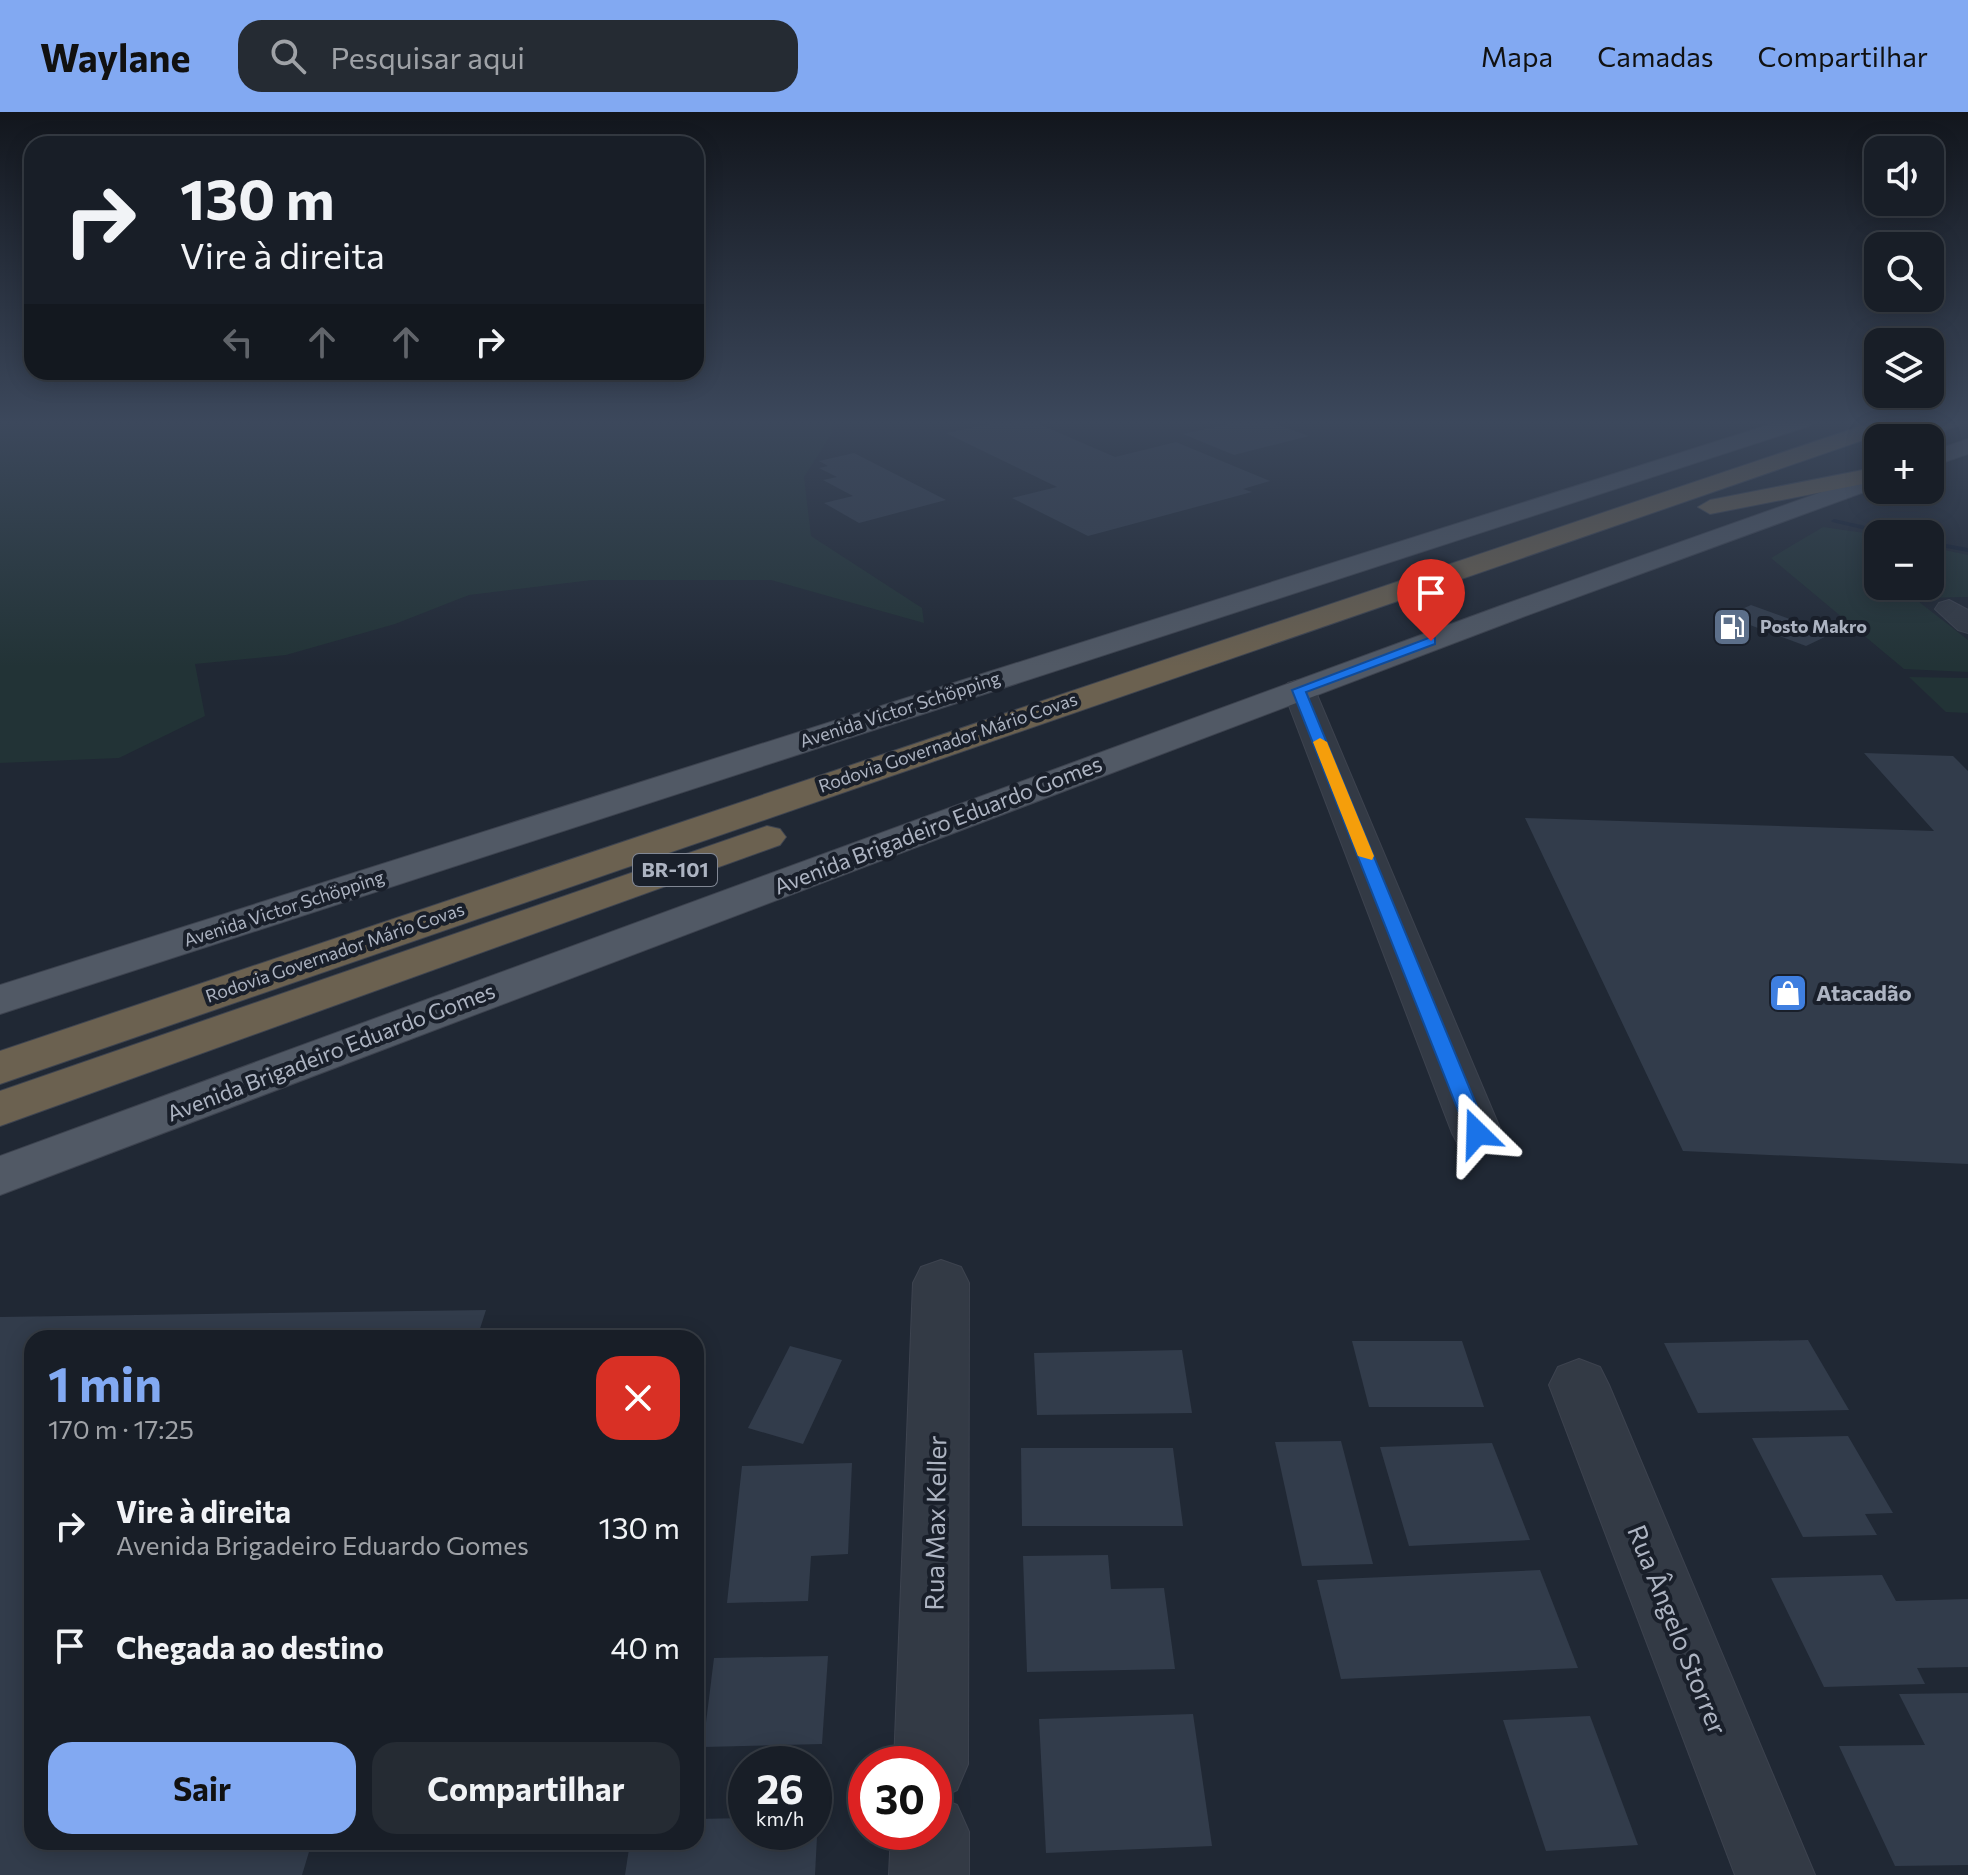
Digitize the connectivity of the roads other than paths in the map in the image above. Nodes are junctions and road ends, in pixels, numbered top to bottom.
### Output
1 (1545, 503) edge
2 (1684, 503) edge
3 (1807, 503) edge
4 (1679, 504) junction
5 (1299, 690) junction
6 (0, 1000) edge
7 (0, 1068) edge
8 (0, 1109) edge
9 (1477, 1133) dead end
10 (0, 1176) edge
11 (941, 1283) dead end
12 (1579, 1385) dead end
13 (931, 1746) edge
14 (930, 1850) edge
15 (929, 1875) edge
16 (1775, 1875) edge

1 - 6 main road, Avenida Victor Schöpping
2 - 4 highway
3 - 5 main road, Avenida Brigadeiro Eduardo Gomes
4 - 7 highway, Rodovia Governador Mário Covas / BR-101
4 - 8 highway, Rodovia Governador Mário Covas / BR-101
5 - 9 street
5 - 10 main road, Avenida Brigadeiro Eduardo Gomes
11 - 13 street, Rua Max Keller
12 - 16 street, Rua Ângelo Storrer
14 - 15 street

